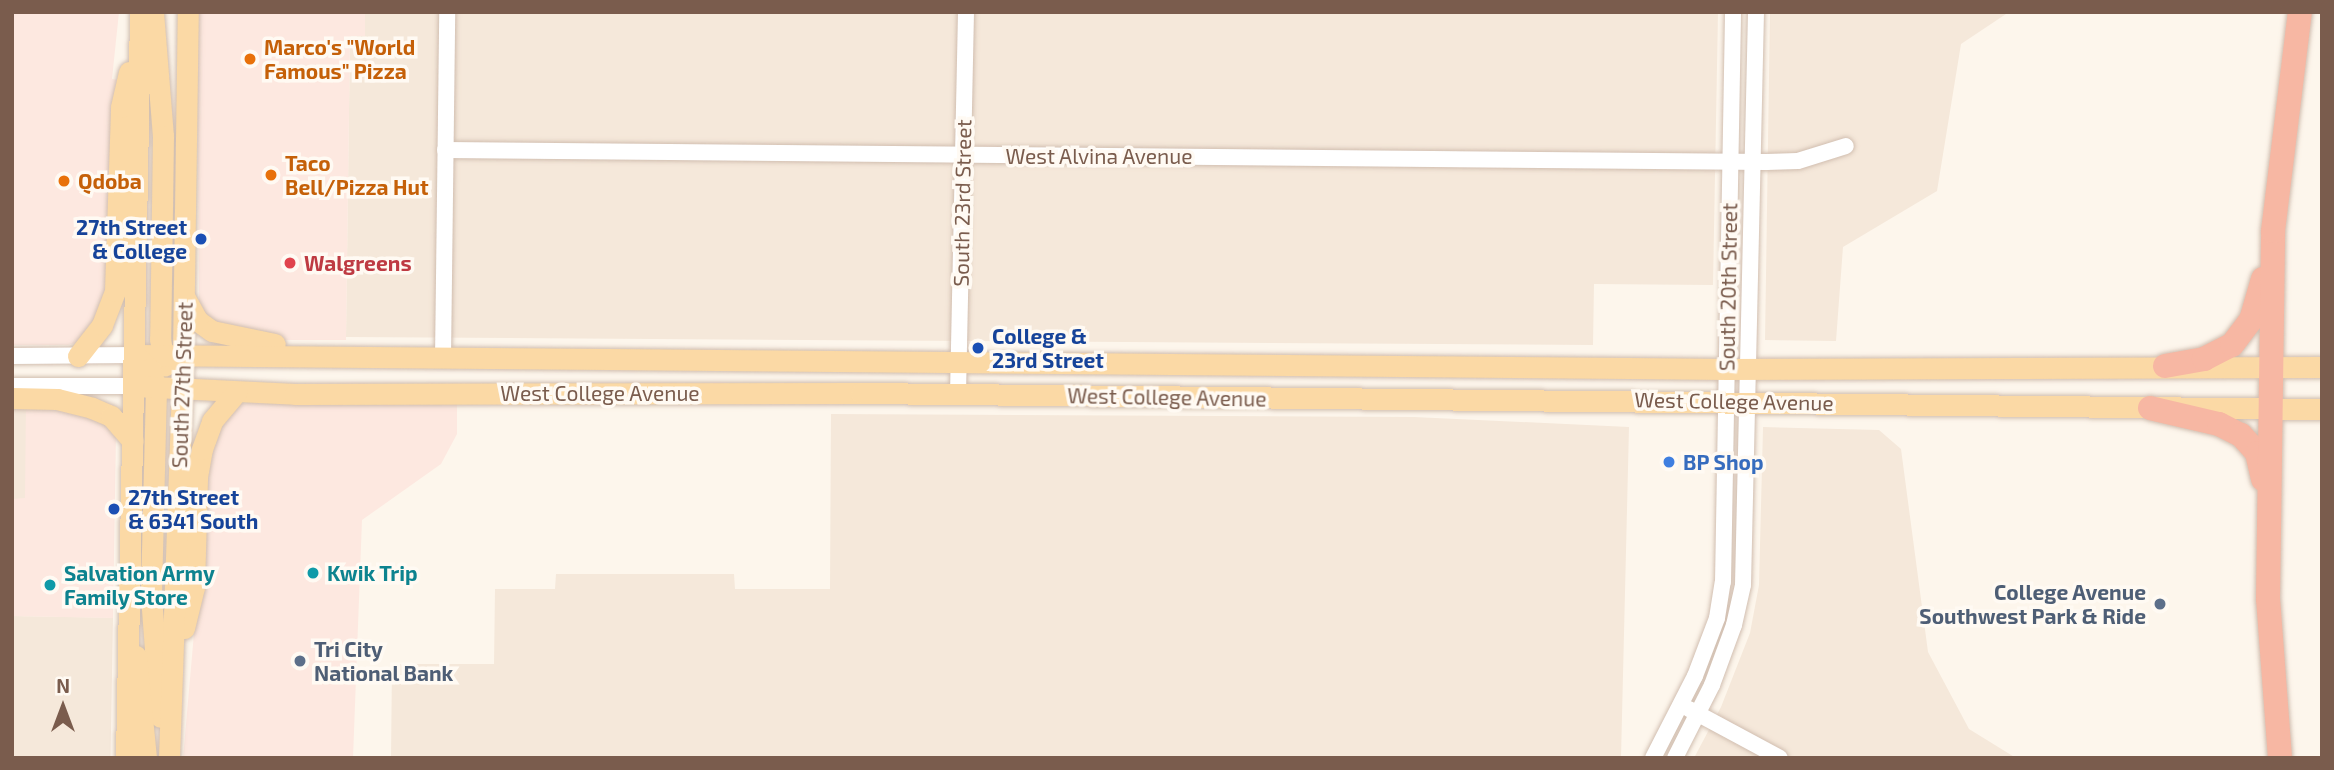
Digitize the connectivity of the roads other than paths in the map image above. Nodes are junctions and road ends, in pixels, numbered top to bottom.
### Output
1 (188, 12) edge
2 (447, 12) edge
3 (966, 12) edge
4 (1733, 12) edge
5 (1756, 12) edge
6 (2300, 12) edge
7 (144, 16) edge
8 (1846, 146) dead end
9 (445, 150) junction
10 (963, 155) junction
11 (1730, 162) junction
12 (1753, 162) junction
13 (2273, 231) junction
14 (184, 296) junction
15 (135, 355) junction
16 (161, 355) junction
17 (183, 355) junction
18 (12, 356) edge
19 (78, 356) junction
20 (421, 359) junction
21 (443, 359) junction
22 (958, 363) junction
23 (2165, 366) junction
24 (2270, 367) junction
25 (2322, 367) edge
26 (1727, 369) junction
27 (1749, 369) junction
28 (12, 386) edge
29 (134, 386) junction
30 (156, 388) junction
31 (182, 389) junction
32 (236, 392) junction
33 (958, 394) junction
34 (12, 398) edge
35 (1727, 400) junction
36 (1749, 401) junction
37 (2150, 408) junction
38 (2322, 409) edge
39 (2270, 410) junction
40 (133, 441) junction
41 (2268, 522) junction
42 (127, 631) junction
43 (174, 671) junction
44 (1682, 705) junction
45 (1698, 714) junction
46 (126, 758) edge
47 (146, 758) edge
48 (167, 758) edge
49 (1653, 758) edge
50 (1675, 758) edge
51 (1780, 758) edge
52 (2280, 758) edge

1 - 14 main road, South 27th Street
2 - 9 street
3 - 10 street, South 23rd Street
4 - 11 street, South 20th Street
5 - 12 street, South 20th Street
6 - 13 highway
7 - 15 main road
7 - 16 main road
7 - 19 main road
8 - 12 street, West Alvina Avenue
9 - 10 street, West Alvina Avenue
9 - 21 street
10 - 11 street, West Alvina Avenue
10 - 22 street, South 23rd Street
11 - 12 street, West Alvina Avenue
11 - 26 street, South 20th Street
12 - 27 street, South 20th Street
13 - 23 highway
13 - 24 highway
14 - 17 main road, South 27th Street
14 - 20 main road
15 - 16 main road, West College Avenue
15 - 19 street, West College Avenue
15 - 29 main road
15 - 30 main road
16 - 17 main road, West College Avenue
16 - 31 main road
17 - 20 main road, West College Avenue
17 - 31 main road, South 27th Street
18 - 19 street, West College Avenue
20 - 21 main road, West College Avenue
21 - 22 main road, West College Avenue
22 - 26 main road, West College Avenue
22 - 33 street, South 23rd Street
23 - 24 main road, West College Avenue
23 - 27 main road, West College Avenue
24 - 25 main road, West College Avenue
24 - 39 highway
26 - 27 main road, West College Avenue
26 - 35 street, South 20th Street
27 - 36 street, South 20th Street
28 - 29 street, West College Avenue
29 - 30 main road, West College Avenue
29 - 40 main road
30 - 31 main road, West College Avenue
30 - 48 main road
31 - 32 main road, West College Avenue
31 - 43 main road, South 27th Street
32 - 33 main road, West College Avenue
32 - 43 main road
33 - 35 main road, West College Avenue
34 - 40 main road
35 - 36 main road, West College Avenue
35 - 44 street, South 20th Street
36 - 37 main road, West College Avenue
36 - 45 street, South 20th Street
37 - 39 main road, West College Avenue
37 - 41 highway
38 - 39 main road, West College Avenue
39 - 41 highway
40 - 42 main road
41 - 52 highway
42 - 46 main road
42 - 47 main road
43 - 48 main road, South 27th Street
44 - 45 street
44 - 49 street, South 20th Street
45 - 50 street, South 20th Street
45 - 51 street

